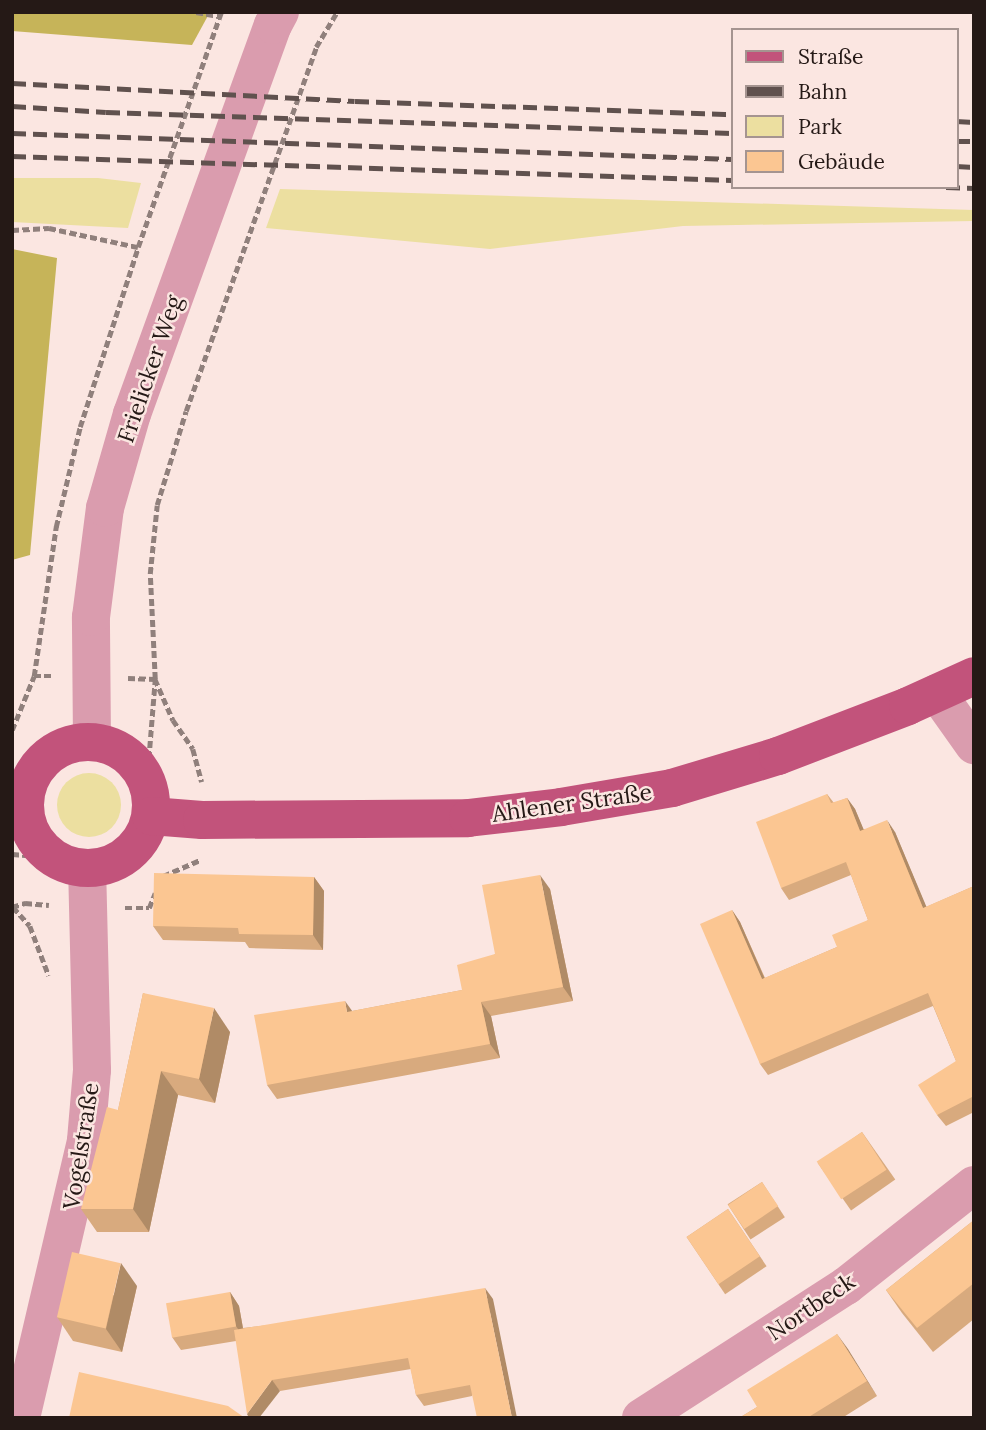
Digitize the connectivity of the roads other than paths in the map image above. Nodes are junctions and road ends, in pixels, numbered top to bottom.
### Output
1 (281, 12) edge
2 (974, 676) edge
3 (937, 693) junction
4 (92, 742) junction
5 (974, 745) edge
6 (20, 794) edge
7 (149, 799) junction
8 (70, 863) junction
9 (974, 1185) edge
10 (21, 1418) edge
11 (641, 1418) edge

1 - 4 street, Frielicker Weg
2 - 3 main road, Ahlener Straße
3 - 5 street
3 - 7 main road, Ahlener Straße
4 - 6 main road
4 - 7 main road
6 - 8 main road
7 - 8 main road
8 - 10 street, Vogelstraße
9 - 11 street, Nortbeck

